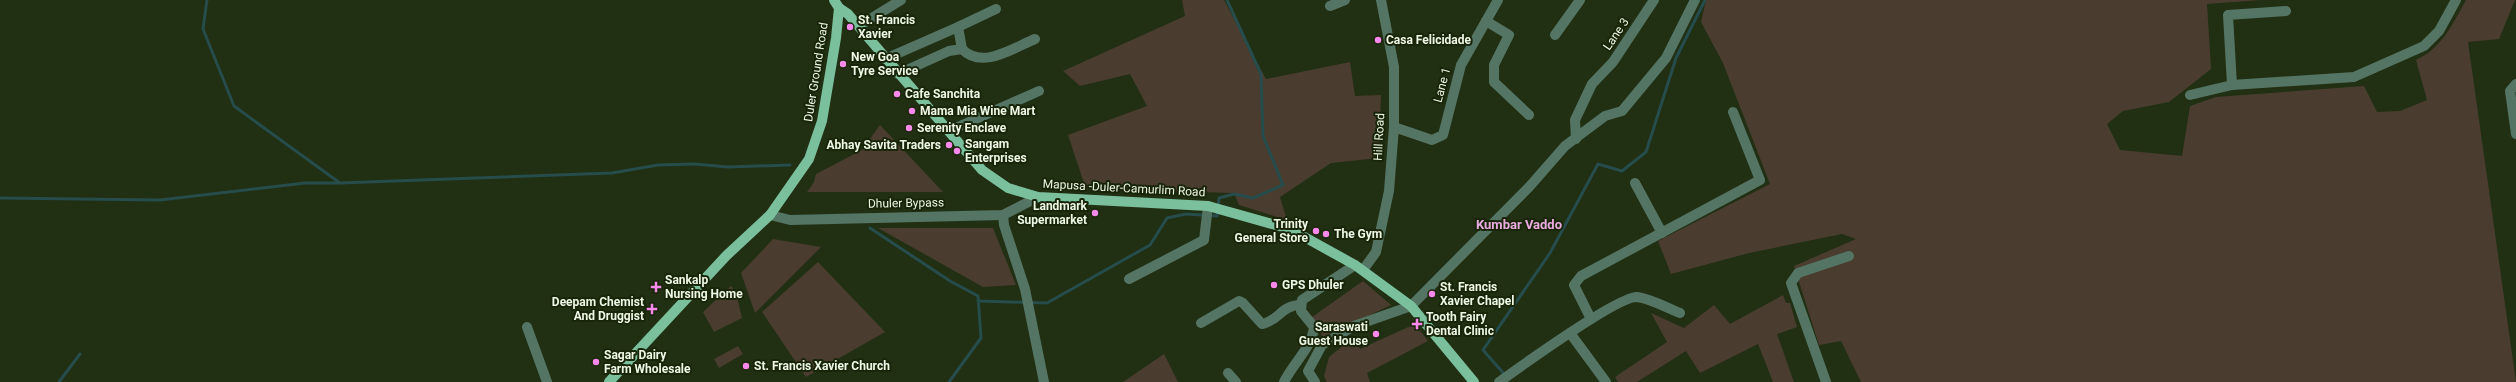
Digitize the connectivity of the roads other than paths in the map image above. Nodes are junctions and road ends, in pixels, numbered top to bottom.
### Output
1 (901, 0) edge
2 (1345, 0) edge
3 (1381, 0) edge
4 (1498, 0) edge
5 (1580, 0) edge
6 (1654, 0) edge
7 (1695, 0) edge
8 (2456, 0) edge
9 (836, 4) edge
10 (1330, 6) dead end
11 (996, 9) dead end
12 (2286, 11) dead end
13 (1486, 21) junction
14 (859, 26) junction
15 (958, 26) junction
16 (1555, 35) dead end
17 (1035, 39) dead end
18 (962, 49) junction
19 (885, 59) junction
20 (898, 74) junction
21 (2516, 84) edge
22 (2232, 85) junction
23 (1039, 91) dead end
24 (2190, 95) dead end
25 (1733, 112) dead end
26 (1529, 115) dead end
27 (1394, 127) junction
28 (949, 132) junction
29 (2516, 134) edge
30 (1576, 139) junction
31 (1635, 183) dead end
32 (1038, 197) junction
33 (1208, 206) junction
34 (770, 215) junction
35 (1003, 215) junction
36 (1662, 233) junction
37 (1849, 256) dead end
38 (1359, 268) junction
39 (1129, 279) dead end
40 (1301, 305) junction
41 (1410, 306) junction
42 (1680, 314) dead end
43 (1590, 319) junction
44 (1201, 323) dead end
45 (527, 327) dead end
46 (1570, 333) junction
47 (1228, 373) dead end
48 (547, 382) edge
49 (609, 382) edge
50 (1044, 382) edge
51 (1236, 382) edge
52 (1284, 382) edge
53 (1314, 382) edge
54 (1474, 382) edge
55 (1499, 382) edge
56 (1606, 382) edge
57 (1826, 382) edge

1 - 14 street
2 - 10 street
3 - 27 street, Hill Road
4 - 13 street, Lane 1
5 - 16 street
6 - 30 street, Lane 3
7 - 30 street
8 - 22 street
9 - 14 main road, Mapusa -Duler-Camurlim Road
9 - 34 main road, Duler Ground Road
11 - 15 street
12 - 22 street
13 - 26 street
13 - 27 street, Lane 1
14 - 19 main road, Mapusa -Duler-Camurlim Road
15 - 18 street
15 - 19 street
17 - 18 street
18 - 20 street
19 - 20 main road, Mapusa -Duler-Camurlim Road
20 - 28 main road, Mapusa -Duler-Camurlim Road
21 - 29 street
22 - 24 street
23 - 28 street
25 - 36 street
27 - 38 street, Hill Road
28 - 32 main road, Mapusa -Duler-Camurlim Road
30 - 41 street
31 - 36 street
32 - 33 main road, Mapusa -Duler-Camurlim Road
32 - 35 street, Dhuler Bypass
33 - 38 main road, Mapusa -Duler-Camurlim Road
33 - 39 street
34 - 35 street, Dhuler Bypass
34 - 49 main road, Duler Ground Road
35 - 50 street
36 - 43 street
37 - 57 street
38 - 40 street
38 - 41 main road, Mapusa -Duler-Camurlim Road
40 - 44 street
40 - 52 street
41 - 53 street
41 - 54 main road, Mapusa -Duler-Camurlim Road
42 - 43 street
43 - 46 street
45 - 48 street
46 - 55 street
46 - 56 street
47 - 51 street

